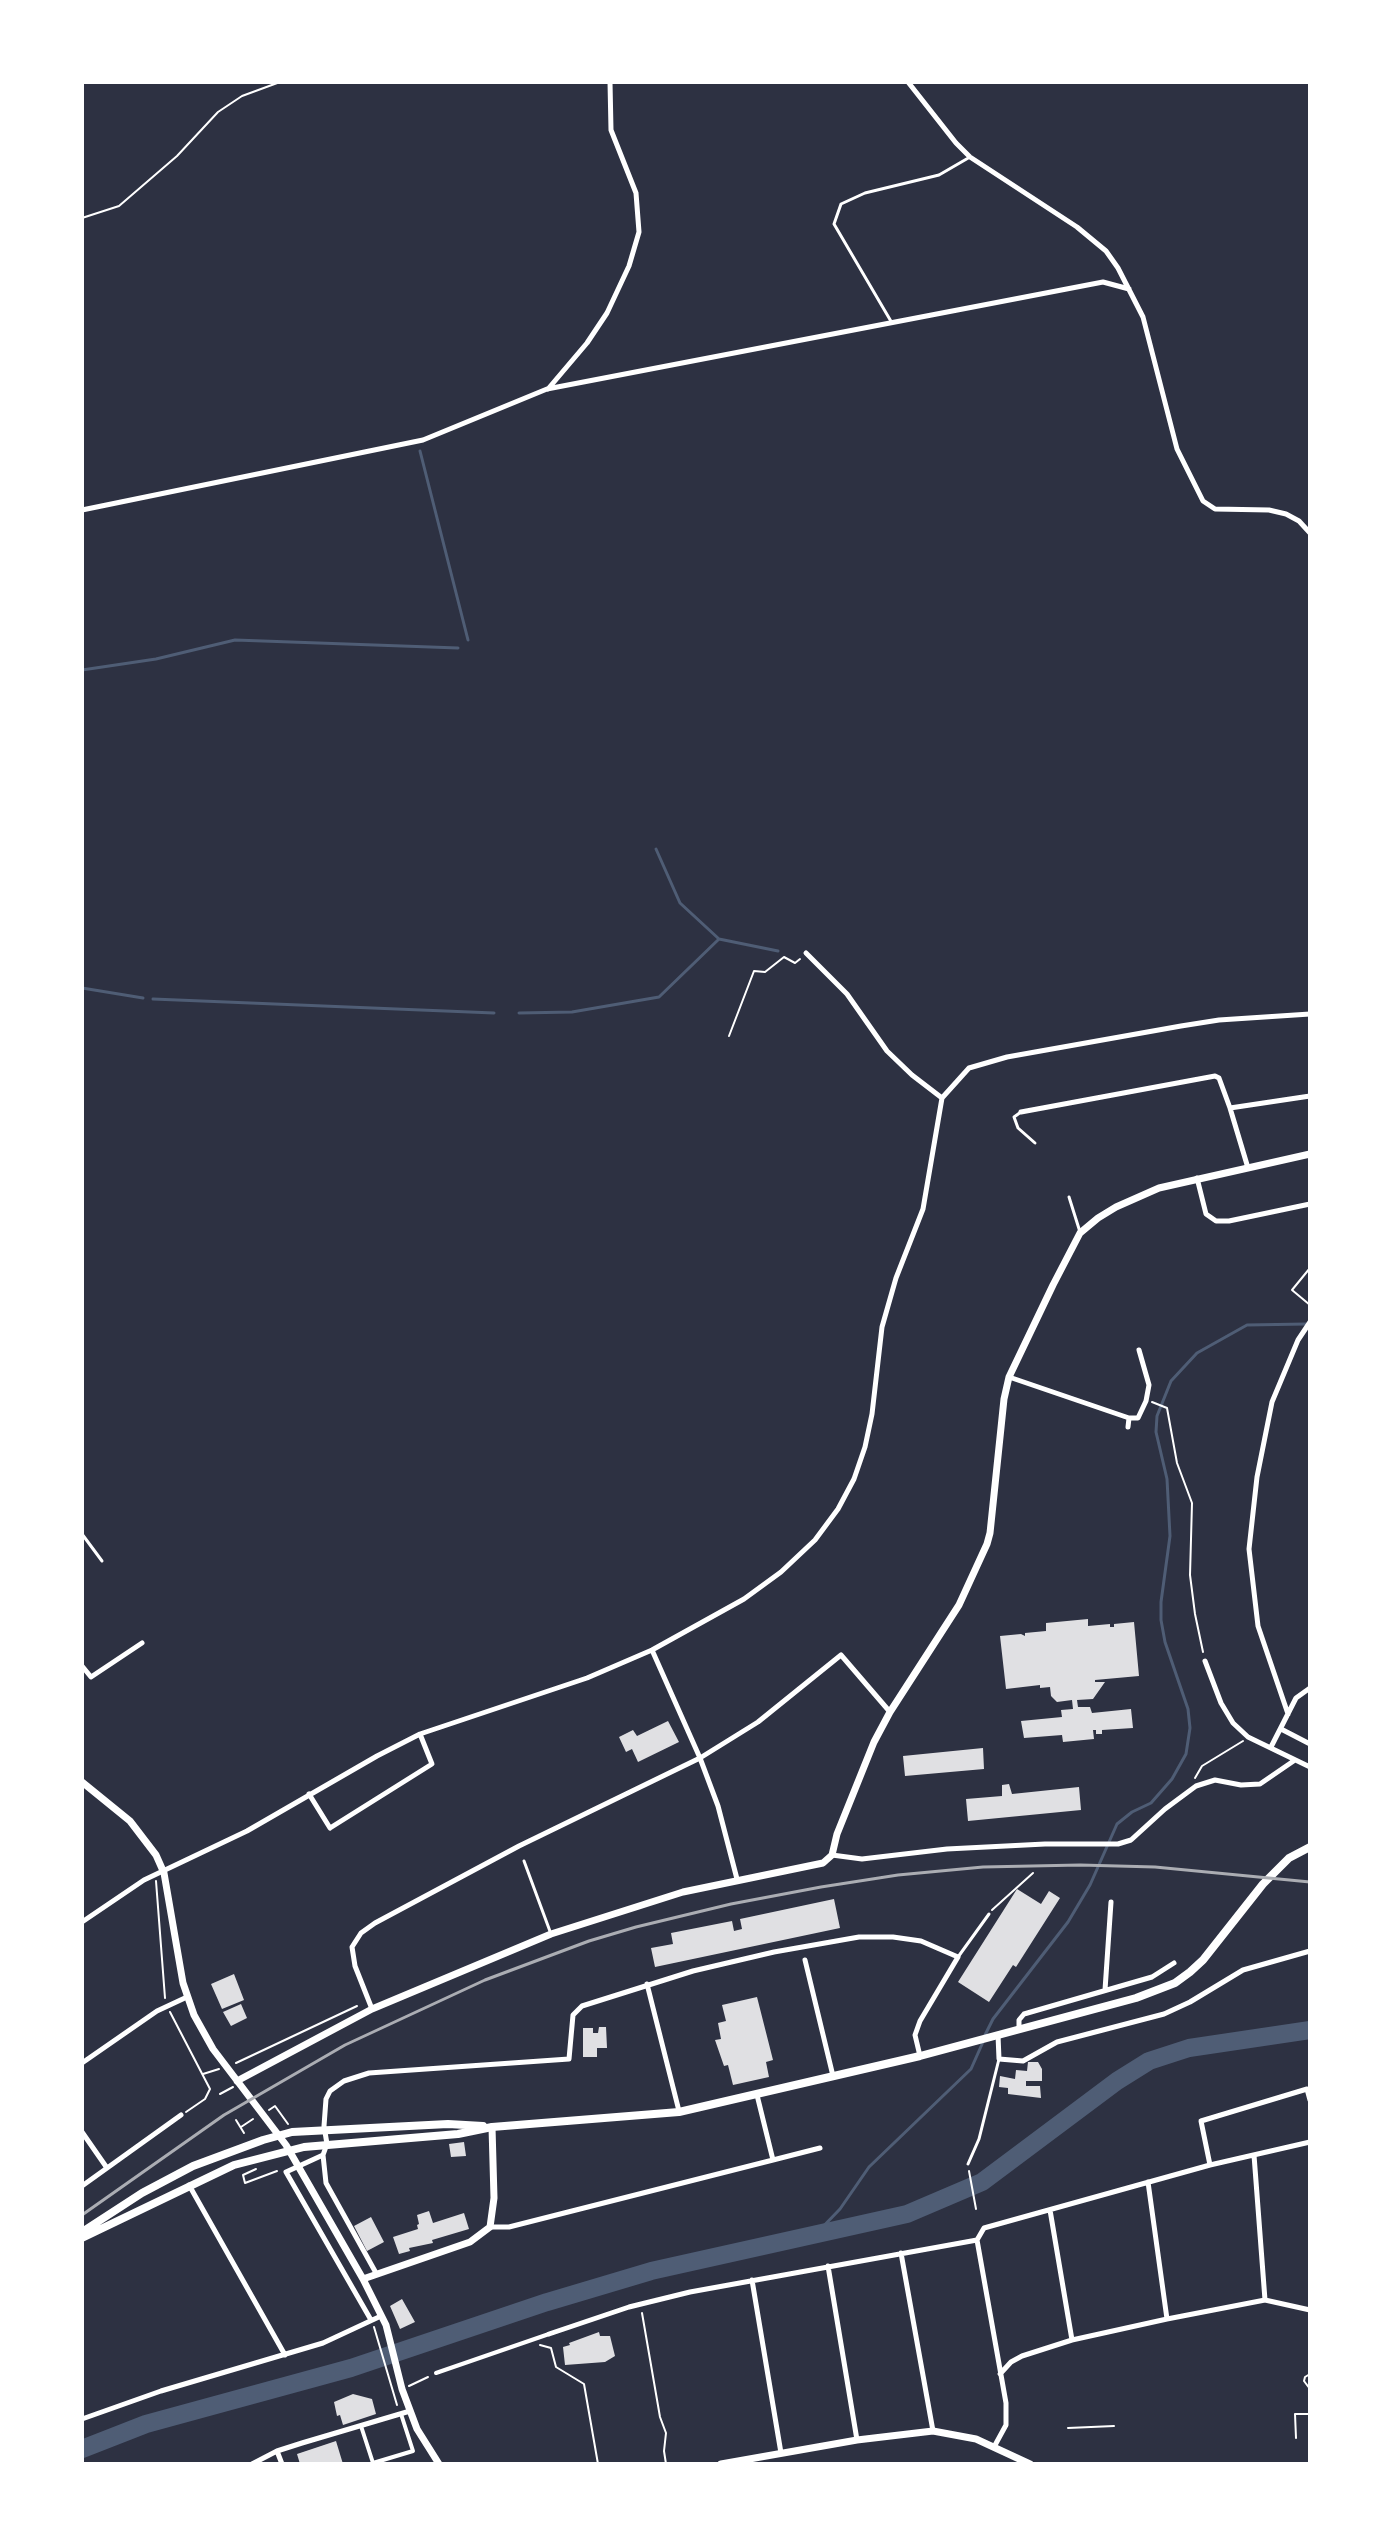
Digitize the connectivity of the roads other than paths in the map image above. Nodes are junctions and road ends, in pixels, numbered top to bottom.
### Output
1 (610, 82) edge
2 (908, 82) edge
3 (970, 157) junction
4 (1129, 289) junction
5 (892, 323) junction
6 (547, 389) junction
7 (82, 510) edge
8 (1310, 533) edge
9 (806, 953) road end
10 (1310, 1014) edge
11 (1310, 1096) edge
12 (942, 1098) junction
13 (1230, 1108) junction
14 (1021, 1112) joint
15 (1035, 1143) dead end
16 (1310, 1154) edge
17 (1248, 1168) junction
18 (1197, 1178) junction
19 (1069, 1197) dead end
20 (1310, 1204) edge
21 (1080, 1233) junction
22 (1310, 1322) edge
23 (1139, 1350) dead end
24 (1009, 1377) junction
25 (1129, 1418) junction
26 (1128, 1427) dead end
27 (82, 1534) edge
28 (102, 1561) dead end
29 (142, 1643) dead end
30 (652, 1650) junction
31 (1205, 1661) road end
32 (82, 1666) edge
33 (1310, 1688) edge
34 (890, 1712) junction
35 (1288, 1714) junction
36 (1281, 1729) junction
37 (420, 1734) junction
38 (1310, 1744) edge
39 (1271, 1747) junction
40 (700, 1758) junction
41 (1295, 1760) junction
42 (1310, 1767) edge
43 (82, 1782) edge
44 (309, 1794) junction
45 (1310, 1847) edge
46 (832, 1855) junction
47 (524, 1861) dead end
48 (164, 1873) junction
49 (737, 1879) junction
50 (1111, 1902) dead end
51 (989, 1914) road end
52 (82, 1922) edge
53 (551, 1934) junction
54 (1310, 1951) edge
55 (958, 1957) junction
56 (805, 1960) dead end
57 (1174, 1963) dead end
58 (647, 1984) junction
59 (1105, 1990) junction
60 (187, 1997) junction
61 (372, 2009) junction
62 (1019, 2029) junction
63 (993, 2036) junction
64 (920, 2056) junction
65 (999, 2059) junction
66 (82, 2063) edge
67 (833, 2077) junction
68 (237, 2081) junction
69 (757, 2095) junction
70 (1310, 2100) edge
71 (679, 2112) junction
72 (181, 2115) road end
73 (492, 2127) junction
74 (82, 2132) edge
75 (325, 2132) junction
76 (1310, 2142) edge
77 (327, 2144) junction
78 (820, 2148) dead end
79 (323, 2155) junction
80 (1254, 2155) junction
81 (773, 2160) junction
82 (968, 2164) road end
83 (1210, 2165) junction
84 (107, 2168) junction
85 (1148, 2182) junction
86 (189, 2185) junction
87 (82, 2186) edge
88 (1050, 2210) junction
89 (490, 2227) junction
90 (82, 2232) edge
91 (82, 2238) edge
92 (977, 2240) junction
93 (901, 2253) junction
94 (828, 2266) junction
95 (376, 2273) junction
96 (363, 2279) junction
97 (752, 2280) junction
98 (1265, 2300) junction
99 (1310, 2310) edge
100 (382, 2315) junction
101 (1167, 2319) junction
102 (372, 2321) junction
103 (549, 2334) joint
104 (1072, 2340) junction
105 (285, 2355) junction
106 (436, 2373) road end
107 (1000, 2374) junction
108 (410, 2411) junction
109 (401, 2414) junction
110 (82, 2419) edge
111 (362, 2428) junction
112 (933, 2431) junction
113 (857, 2440) junction
114 (994, 2447) junction
115 (277, 2451) junction
116 (781, 2453) junction
117 (252, 2464) edge
118 (282, 2464) edge
119 (439, 2464) edge
120 (721, 2464) edge
121 (1030, 2464) edge

1 - 6 street
2 - 3 street
3 - 4 street
3 - 5 lane
4 - 5 street
4 - 8 street
5 - 6 street
6 - 7 street
9 - 12 street
10 - 12 street
11 - 13 street
12 - 30 street
13 - 14 street
13 - 17 street
14 - 15 lane
16 - 17 street
17 - 18 street
18 - 20 street
18 - 21 street
19 - 21 lane
21 - 24 street
22 - 35 street
23 - 25 street
24 - 25 street
24 - 34 street
25 - 26 street
27 - 28 lane
29 - 32 street
30 - 37 street
30 - 40 street
31 - 39 street
33 - 35 street
34 - 40 street
34 - 46 street
35 - 36 street
36 - 38 street
36 - 39 street
37 - 44 street
37 - 44 street
39 - 41 street
40 - 49 street
40 - 61 street
41 - 42 street
41 - 46 street
43 - 48 street
44 - 48 street
45 - 62 main road
46 - 49 street
47 - 53 lane
48 - 52 street
48 - 60 street
49 - 53 street
50 - 59 street
51 - 55 lane
53 - 61 street
54 - 65 street
55 - 58 street
55 - 64 street
56 - 67 street
57 - 59 street
58 - 71 street
58 - 75 street
59 - 62 street
60 - 66 street
60 - 68 street
61 - 68 street
62 - 63 main road
63 - 64 main road
63 - 65 street
64 - 67 main road
65 - 82 lane
67 - 69 main road
68 - 96 street
69 - 71 main road
69 - 81 street
70 - 83 street
71 - 73 main road
72 - 84 street
73 - 75 main road
73 - 77 main road
73 - 89 street
74 - 84 street
75 - 77 street
75 - 90 main road
76 - 80 street
77 - 79 street
77 - 86 main road
78 - 81 street
79 - 95 street
79 - 102 street
80 - 83 street
80 - 98 street
81 - 89 street
83 - 85 street
84 - 87 street
85 - 88 street
85 - 101 street
86 - 91 main road
86 - 105 street
88 - 92 street
88 - 104 street
89 - 95 street
92 - 93 street
92 - 107 street
93 - 94 street
93 - 112 street
94 - 97 street
94 - 113 street
95 - 96 street
96 - 100 street
97 - 103 street
97 - 116 street
98 - 99 street
98 - 101 street
100 - 102 street
100 - 108 street
101 - 104 street
102 - 105 street
103 - 106 street
104 - 107 street
105 - 110 street
107 - 114 street
108 - 109 street
108 - 119 street
109 - 111 street
109 - 111 street
111 - 115 street
112 - 113 street
112 - 114 street
113 - 116 street
114 - 121 street
115 - 117 street
115 - 118 street
116 - 120 street

